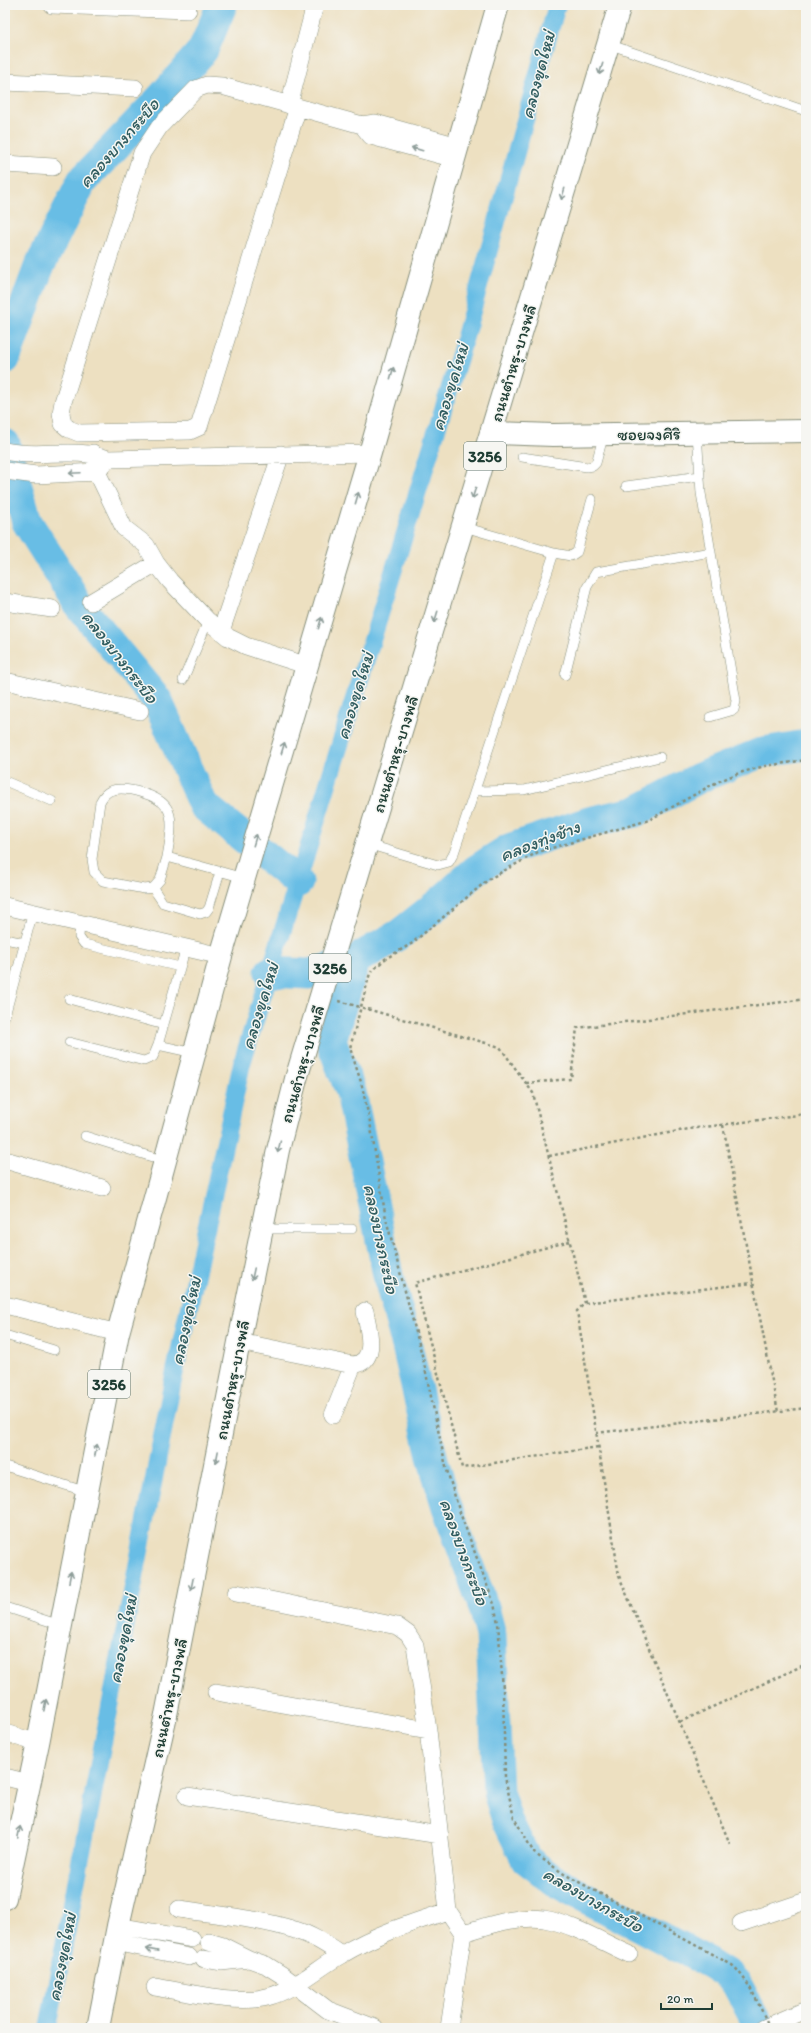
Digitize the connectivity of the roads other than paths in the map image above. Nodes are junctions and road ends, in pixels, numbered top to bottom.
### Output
1 (52, 5) edge
2 (315, 5) edge
3 (498, 5) edge
4 (620, 5) edge
5 (188, 10) dead end
6 (608, 44) junction
7 (5, 82) edge
8 (136, 88) dead end
9 (294, 106) junction
10 (806, 111) edge
11 (456, 153) junction
12 (5, 164) edge
13 (53, 167) dead end
14 (806, 431) edge
15 (492, 433) junction
16 (697, 433) junction
17 (604, 434) junction
18 (8, 451) edge
19 (370, 452) junction
20 (281, 454) junction
21 (101, 456) junction
22 (522, 457) dead end
23 (97, 472) junction
24 (9, 473) edge
25 (700, 476) junction
26 (626, 486) dead end
27 (592, 499) dead end
28 (464, 527) junction
29 (711, 552) junction
30 (554, 553) junction
31 (156, 563) junction
32 (5, 602) edge
33 (92, 602) dead end
34 (52, 609) dead end
35 (214, 626) junction
36 (308, 666) junction
37 (565, 675) dead end
38 (183, 680) dead end
39 (5, 681) edge
40 (140, 711) dead end
41 (710, 717) dead end
42 (660, 757) dead end
43 (5, 781) edge
44 (474, 791) junction
45 (52, 801) dead end
46 (367, 844) junction
47 (167, 857) junction
48 (220, 872) junction
49 (244, 878) junction
50 (153, 888) junction
51 (5, 906) edge
52 (33, 912) junction
53 (80, 923) junction
54 (5, 938) edge
55 (25, 943) junction
56 (186, 948) junction
57 (221, 956) junction
58 (180, 967) junction
59 (69, 999) dead end
60 (5, 1015) edge
61 (164, 1025) junction
62 (69, 1042) dead end
63 (158, 1045) junction
64 (194, 1054) junction
65 (85, 1136) dead end
66 (5, 1160) edge
67 (165, 1161) junction
68 (102, 1188) dead end
69 (262, 1229) junction
70 (352, 1229) dead end
71 (5, 1305) edge
72 (365, 1311) dead end
73 (118, 1334) junction
74 (5, 1335) edge
75 (239, 1342) junction
76 (54, 1350) dead end
77 (353, 1365) junction
78 (332, 1415) dead end
79 (5, 1466) edge
80 (87, 1492) junction
81 (236, 1592) dead end
82 (5, 1607) edge
83 (60, 1625) junction
84 (216, 1692) dead end
85 (428, 1730) junction
86 (5, 1733) edge
87 (38, 1743) junction
88 (5, 1777) edge
89 (29, 1783) junction
90 (187, 1796) dead end
91 (440, 1835) junction
92 (8, 1865) edge
93 (5, 1898) edge
94 (806, 1901) edge
95 (179, 1909) dead end
96 (448, 1911) junction
97 (741, 1923) dead end
98 (463, 1933) junction
99 (116, 1934) junction
100 (341, 1954) junction
101 (629, 1954) dead end
102 (249, 1959) junction
103 (296, 1985) junction
104 (155, 1987) dead end
105 (799, 2013) edge
106 (98, 2028) edge
107 (376, 2028) edge
108 (449, 2028) edge
109 (764, 2028) edge

1 - 5 street
2 - 9 street
3 - 11 main road, 3256
4 - 6 main road, ถนนตำหรุ-บางพลี / 3256
6 - 10 lane
6 -> 15 main road, ถนนตำหรุ-บางพลี / 3256
7 - 8 street
9 - 9 street
9 - 11 street
19 -> 11 main road, 3256
12 - 13 street
14 - 16 main road, ซอยจงศิริ
15 - 17 main road, ซอยจงศิริ
15 -> 28 main road, ถนนตำหรุ-บางพลี / 3256
16 - 17 main road, ซอยจงศิริ
16 - 25 lane
17 - 22 lane
18 - 21 street
19 - 20 street
36 -> 19 main road, 3256
20 - 21 street
20 - 35 street
21 - 23 street
23 -> 24 street
23 - 31 street
25 - 26 lane
25 - 29 lane
27 - 30 lane
28 - 30 lane
28 -> 46 main road, ถนนตำหรุ-บางพลี / 3256
29 - 37 lane
29 - 41 lane
30 - 44 lane
31 - 33 street
31 - 35 street
32 - 34 street
35 - 36 street
35 - 38 lane
49 -> 36 main road, 3256
39 - 40 street
42 - 44 lane
43 - 45 lane
44 - 46 lane
46 -> 69 main road, ถนนตำหรุ-บางพลี / 3256
47 - 48 lane
47 - 50 lane
47 - 50 lane
48 - 49 lane
48 - 50 lane
49 - 57 main road, 3256
51 - 52 street
52 - 53 street
52 - 55 lane
53 - 56 street
53 - 58 lane
54 - 55 lane
55 - 60 lane
56 - 57 street
56 - 58 lane
57 - 64 main road, 3256
58 - 61 lane
59 - 61 lane
61 - 63 lane
62 - 63 lane
63 - 64 lane
64 - 67 main road, 3256
65 - 67 lane
66 - 68 street
67 - 73 main road, 3256
69 - 70 lane
69 -> 75 main road, ถนนตำหรุ-บางพลี / 3256
71 - 73 street
72 - 77 street
80 -> 73 main road, 3256
74 - 76 lane
75 - 77 street
75 -> 99 main road, ถนนตำหรุ-บางพลี / 3256
77 - 78 street
79 - 80 lane
83 -> 80 main road, 3256
81 - 85 street
82 - 83 lane
87 -> 83 main road, 3256
84 - 85 street
85 - 91 street
86 - 87 street
87 - 89 main road, 3256
88 - 89 street
92 -> 89 main road, 3256
90 - 91 street
91 - 96 street
92 - 93 main road, 3256
94 - 97 street
95 - 100 street
96 - 98 street
96 - 100 street
98 - 101 street
98 - 108 street
102 -> 99 street
99 - 102 street
99 - 106 main road, ถนนตำหรุ-บางพลี / 3256
100 - 103 street
102 - 103 street
103 - 104 street
103 - 107 street
105 - 109 street

